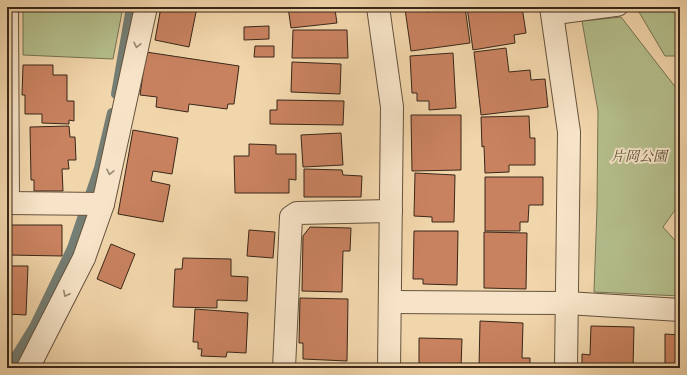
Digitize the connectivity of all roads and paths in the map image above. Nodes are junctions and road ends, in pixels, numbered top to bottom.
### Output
1 (7, 7) edge
2 (146, 7) edge
3 (378, 7) edge
4 (619, 7) edge
5 (552, 11) edge
6 (8, 203) edge
7 (103, 204) junction
8 (391, 212) junction
9 (391, 302) junction
10 (567, 303) junction
11 (680, 310) edge
12 (28, 368) edge
13 (284, 368) edge
14 (389, 368) edge
15 (566, 368) edge

1 - 6 street
2 -> 7 street
3 - 8 street
4 - 5 lane
5 - 10 street
6 - 7 street
7 -> 12 street
8 - 9 street
8 - 13 street
9 - 10 street
9 - 14 street
10 - 11 street
10 - 15 street

